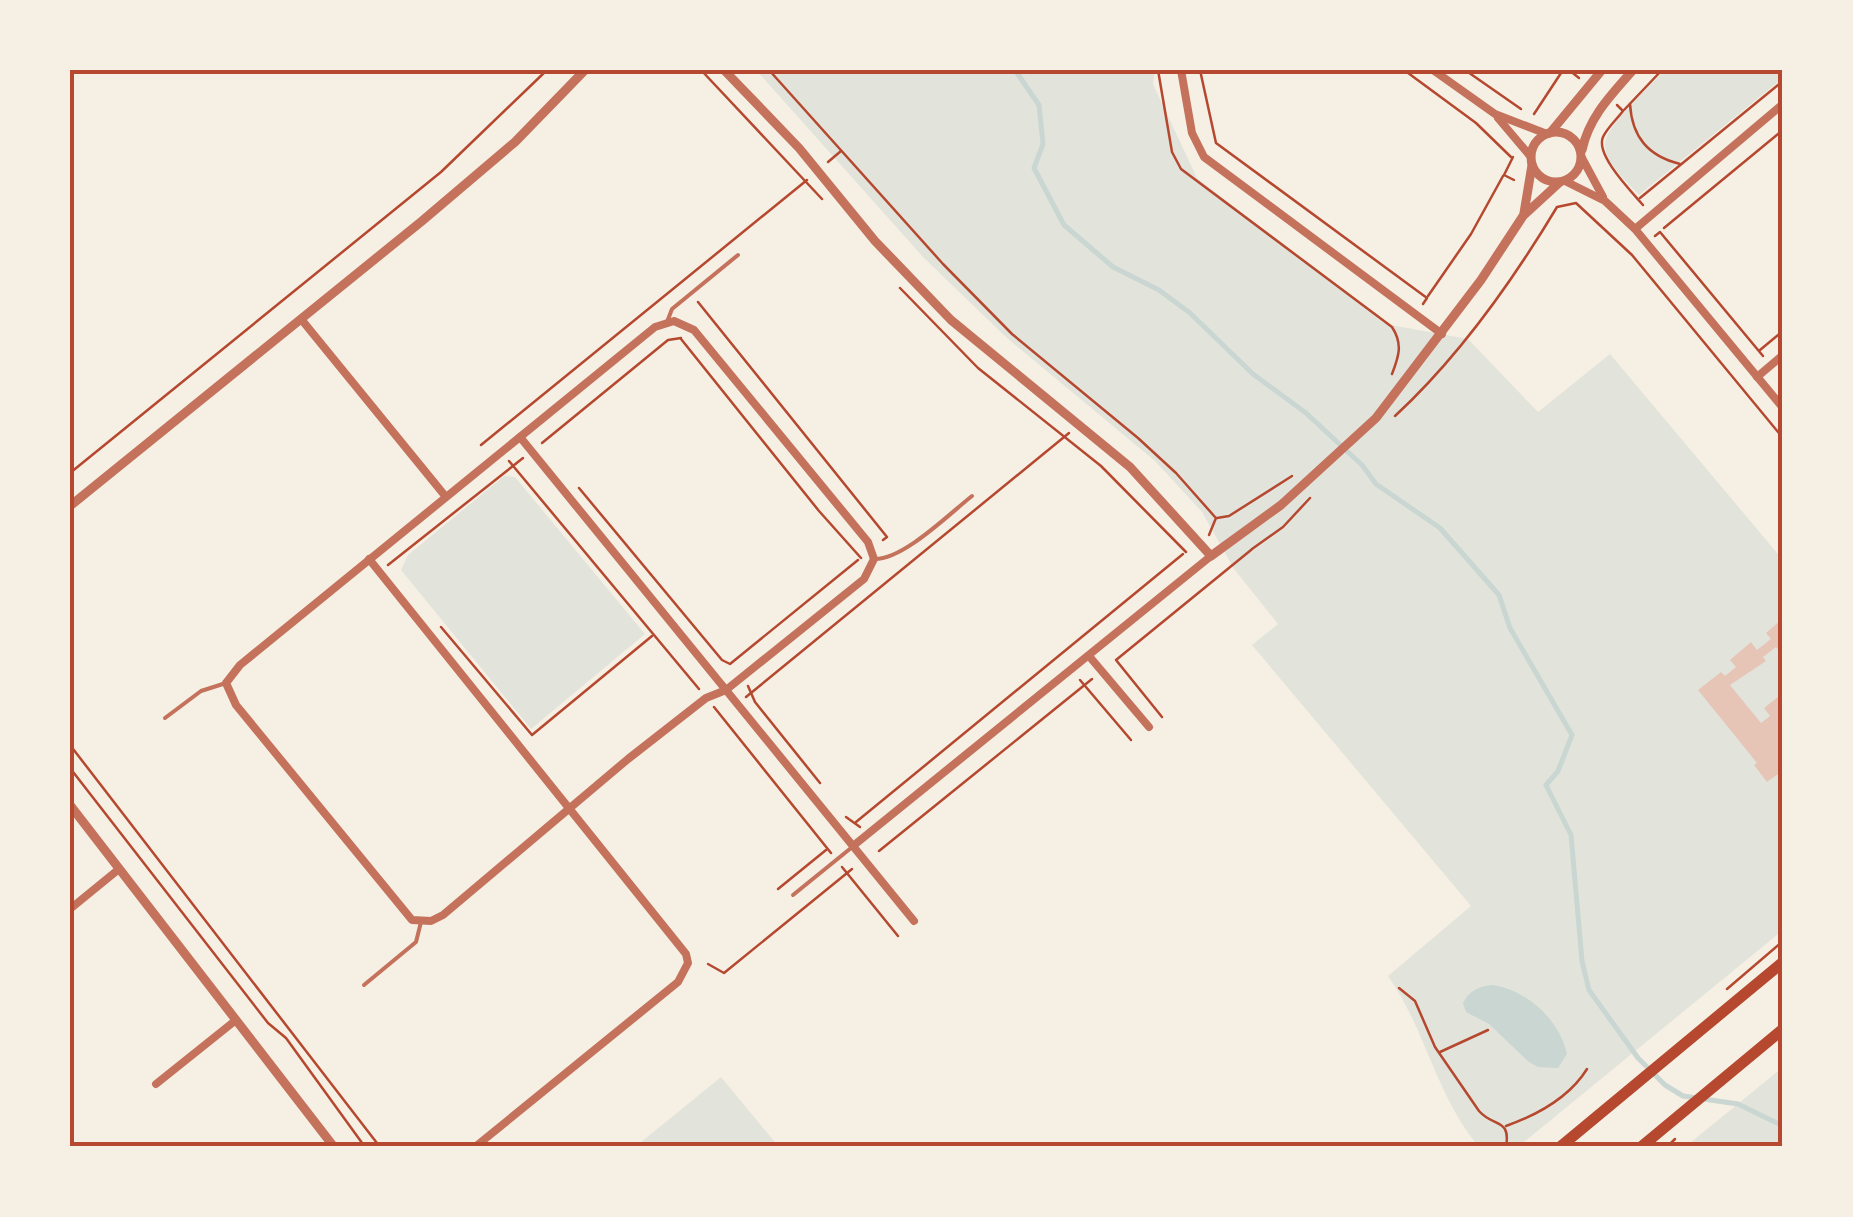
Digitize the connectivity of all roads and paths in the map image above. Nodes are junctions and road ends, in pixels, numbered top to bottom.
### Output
1 (547, 70) edge
2 (585, 70) edge
3 (724, 70) edge
4 (768, 70) edge
5 (1158, 70) edge
6 (1182, 70) edge
7 (1200, 70) edge
8 (1404, 70) edge
9 (1433, 70) edge
10 (1465, 70) edge
11 (1569, 70) edge
12 (1602, 70) edge
13 (1633, 70) edge
14 (1662, 70) edge
15 (1783, 81) edge
16 (1589, 86) junction
17 (1610, 96) junction
18 (1630, 104) junction
19 (1783, 104) edge
20 (1521, 110) dead end
21 (1622, 111) junction
22 (1495, 114) junction
23 (1783, 130) edge
24 (1549, 133) junction
25 (842, 150) junction
26 (1582, 156) junction
27 (1512, 158) dead end
28 (1532, 160) junction
29 (1680, 164) junction
30 (818, 171) junction
31 (1504, 175) dead end
32 (1562, 181) junction
33 (1606, 201) junction
34 (1523, 216) junction
35 (1664, 228) dead end
36 (1635, 229) junction
37 (1647, 244) junction
38 (738, 255) dead end
39 (682, 281) junction
40 (691, 293) junction
41 (1427, 298) junction
42 (708, 313) junction
43 (1416, 314) junction
44 (301, 319) junction
45 (667, 322) junction
46 (690, 328) junction
47 (1783, 331) edge
48 (1442, 334) junction
49 (681, 338) junction
50 (1759, 351) junction
51 (1783, 355) edge
52 (1771, 365) junction
53 (978, 368) dead end
54 (1391, 376) dead end
55 (1757, 377) junction
56 (1783, 408) edge
57 (1393, 418) dead end
58 (1076, 423) junction
59 (520, 436) junction
60 (1066, 438) junction
61 (1783, 438) edge
62 (542, 443) dead end
63 (481, 445) dead end
64 (70, 474) edge
65 (1293, 475) dead end
66 (1314, 484) junction
67 (847, 488) dead end
68 (446, 496) junction
69 (972, 496) dead end
70 (70, 506) edge
71 (818, 511) dead end
72 (1229, 516) junction
73 (1216, 518) junction
74 (1242, 534) junction
75 (1199, 542) junction
76 (1212, 556) junction
77 (398, 557) dead end
78 (874, 558) junction
79 (369, 560) junction
80 (395, 572) dead end
81 (432, 616) dead end
82 (653, 635) dead end
83 (1089, 656) junction
84 (1102, 671) junction
85 (742, 678) junction
86 (226, 683) junction
87 (1084, 685) junction
88 (726, 690) junction
89 (753, 692) junction
90 (737, 704) junction
91 (722, 716) dead end
92 (1162, 717) dead end
93 (165, 718) dead end
94 (1149, 727) dead end
95 (1131, 740) dead end
96 (70, 745) edge
97 (70, 768) edge
98 (824, 789) dead end
99 (70, 805) edge
100 (572, 809) junction
101 (847, 818) dead end
102 (856, 822) junction
103 (866, 836) junction
104 (854, 846) junction
105 (827, 849) dead end
106 (879, 851) junction
107 (866, 861) junction
108 (120, 869) junction
109 (778, 889) dead end
110 (793, 895) dead end
111 (70, 910) edge
112 (914, 920) dead end
113 (420, 922) junction
114 (1783, 940) edge
115 (1783, 962) edge
116 (708, 964) dead end
117 (364, 986) dead end
118 (1399, 988) dead end
119 (1724, 992) dead end
120 (236, 1020) junction
121 (1783, 1028) edge
122 (1488, 1030) dead end
123 (1439, 1052) junction
124 (1587, 1069) dead end
125 (156, 1084) dead end
126 (1505, 1127) junction
127 (334, 1147) edge
128 (365, 1147) edge
129 (380, 1147) edge
130 (475, 1147) edge
131 (1506, 1147) edge
132 (1560, 1147) edge
133 (1641, 1147) edge

1 - 64 path
2 - 44 street
3 - 30 street
4 - 25 path
5 - 54 path
6 - 43 street
7 - 41 path
8 - 27 path
9 - 22 street
10 - 20 path
11 - 16 path
12 - 16 street
13 - 17 street
14 - 18 path
15 - 29 path
16 - 24 street
17 - 21 path
17 - 26 street
18 - 21 path
18 - 29 path
19 - 36 street
21 - 29 path
22 - 24 street
22 - 28 street
23 - 35 path
24 - 26 street
24 - 28 street
25 - 30 path
25 - 73 path
26 - 32 street
26 - 33 street
28 - 32 street
28 - 34 street
30 - 39 path
30 - 58 street
31 - 41 path
32 - 33 street
32 - 34 street
33 - 36 street
34 - 48 street
36 - 37 street
37 - 50 path
37 - 55 street
38 - 40 lane
39 - 40 path
39 - 63 path
40 - 42 path
40 - 45 lane
41 - 43 path
42 - 46 path
42 - 67 path
43 - 48 street
44 - 68 street
44 - 70 street
45 - 46 street
45 - 59 street
46 - 49 path
46 - 78 street
47 - 50 path
48 - 66 street
49 - 62 path
49 - 71 path
50 - 52 path
51 - 52 street
52 - 55 street
53 - 60 path
55 - 56 street
57 - 61 path
58 - 60 path
58 - 75 street
59 - 68 street
59 - 88 street
60 - 89 path
60 - 102 path
65 - 72 path
66 - 74 street
66 - 92 path
68 - 79 street
69 - 78 lane
72 - 73 path
72 - 74 path
73 - 75 path
74 - 76 street
75 - 76 street
76 - 83 street
77 - 80 path
78 - 85 street
79 - 86 street
79 - 100 street
81 - 82 path
83 - 84 street
83 - 103 street
84 - 87 path
84 - 94 street
85 - 88 street
85 - 89 path
86 - 93 lane
86 - 113 street
87 - 95 path
87 - 106 path
88 - 90 street
88 - 100 street
89 - 90 path
89 - 98 path
90 - 91 path
90 - 104 street
96 - 129 path
97 - 128 path
99 - 108 street
100 - 113 street
100 - 130 street
101 - 102 path
102 - 103 path
103 - 104 street
103 - 106 path
104 - 107 street
104 - 110 lane
105 - 109 path
106 - 107 path
107 - 112 street
107 - 116 path
108 - 111 street
108 - 120 street
113 - 117 lane
114 - 119 path
115 - 132 main road
118 - 123 path
120 - 125 street
120 - 127 street
121 - 133 main road
122 - 123 path
123 - 126 path
124 - 126 path
126 - 131 path

